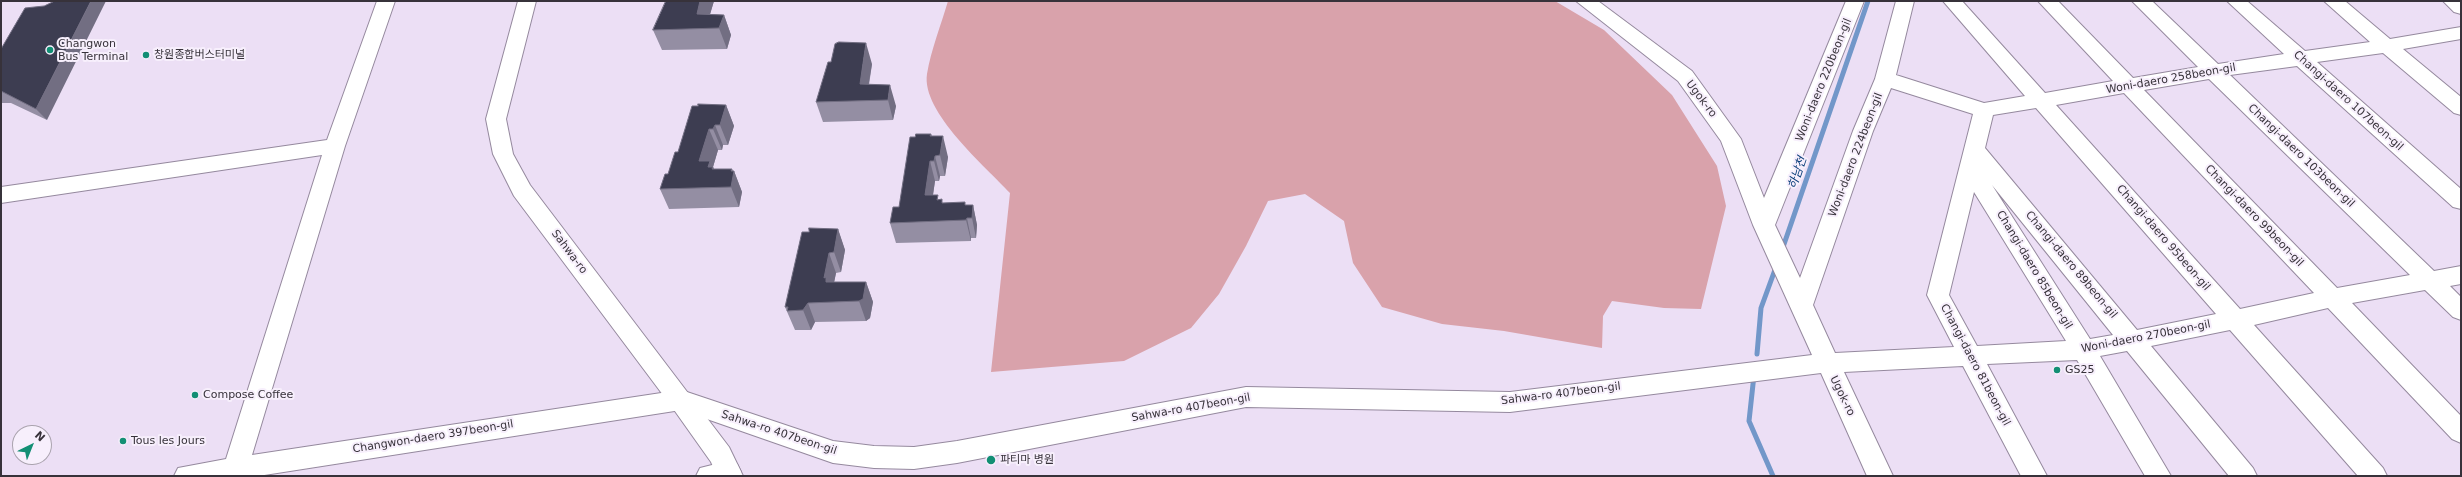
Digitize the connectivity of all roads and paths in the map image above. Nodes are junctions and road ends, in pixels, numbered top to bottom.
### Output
1 (386, 1) edge
2 (527, 1) edge
3 (1585, 1) edge
4 (1855, 1) edge
5 (1905, 1) edge
6 (1952, 1) edge
7 (2047, 1) edge
8 (2142, 1) edge
9 (2236, 1) edge
10 (2333, 1) edge
11 (2452, 1) edge
12 (2461, 8) edge
13 (2461, 33) edge
14 (2386, 46) junction
15 (2301, 59) junction
16 (2214, 71) junction
17 (1885, 79) junction
18 (2130, 86) junction
19 (2044, 102) junction
20 (2461, 108) edge
21 (1984, 110) junction
22 (335, 146) junction
23 (1972, 158) junction
24 (1, 195) edge
25 (2461, 201) edge
26 (1766, 230) junction
27 (2461, 275) edge
28 (2430, 282) junction
29 (2332, 298) junction
30 (1798, 300) junction
31 (2461, 311) edge
32 (2234, 320) junction
33 (2133, 340) junction
34 (2084, 350) junction
35 (1970, 356) junction
36 (1826, 363) junction
37 (1788, 369) joint
38 (680, 400) junction
39 (2461, 432) edge
40 (236, 467) junction
41 (722, 475) edge
42 (187, 476) edge
43 (1880, 476) edge
44 (2034, 476) edge
45 (2158, 476) edge
46 (2244, 476) edge
47 (2374, 476) edge

1 - 22 street
2 - 38 street, Sahwa-ro
3 - 26 street, Ugok-ro
4 - 26 street, Woni-daero 220beon-gil
5 - 17 street, Woni-daero 224beon-gil
6 - 19 street, Changi-daero 95beon-gil
7 - 18 street, Changi-daero 99beon-gil
8 - 16 street, Changi-daero 103beon-gil
9 - 15 street, Changi-daero 107beon-gil
10 - 14 street
11 - 12 street
13 - 14 street, Woni-daero 258beon-gil
14 - 15 street, Woni-daero 258beon-gil
14 - 20 street
15 - 16 street, Woni-daero 258beon-gil
15 - 25 street, Changi-daero 107beon-gil
16 - 18 street, Woni-daero 258beon-gil
16 - 28 street, Changi-daero 103beon-gil
17 - 21 street, Woni-daero 258beon-gil
17 - 30 street, Woni-daero 224beon-gil
18 - 19 street, Woni-daero 258beon-gil
18 - 29 street, Changi-daero 99beon-gil
19 - 21 street, Woni-daero 258beon-gil
19 - 32 street, Changi-daero 95beon-gil
21 - 23 street, Changi-daero 81beon-gil
22 - 24 street
22 - 40 street
23 - 33 street, Changi-daero 89beon-gil
23 - 34 street, Changi-daero 85beon-gil
23 - 35 street, Changi-daero 81beon-gil
26 - 30 street, Ugok-ro
27 - 28 street, Woni-daero 270beon-gil
28 - 29 street, Woni-daero 270beon-gil
28 - 31 street, Changi-daero 103beon-gil
29 - 32 street, Woni-daero 270beon-gil
29 - 39 street, Changi-daero 99beon-gil
30 - 36 street, Ugok-ro
32 - 33 street, Woni-daero 270beon-gil
32 - 47 street, Changi-daero 95beon-gil
33 - 34 street, Woni-daero 270beon-gil
33 - 46 street, Changi-daero 89beon-gil
34 - 35 street, Woni-daero 270beon-gil
34 - 45 street, Changi-daero 85beon-gil
35 - 36 street, Woni-daero 270beon-gil
35 - 44 street, Changi-daero 81beon-gil
36 - 37 street, Woni-daero 270beon-gil
36 - 43 street, Ugok-ro
37 - 38 street, Sahwa-ro 407beon-gil
38 - 40 street, Changwon-daero 397beon-gil
38 - 41 street, Sahwa-ro
40 - 42 street, Changwon-daero 397beon-gil

